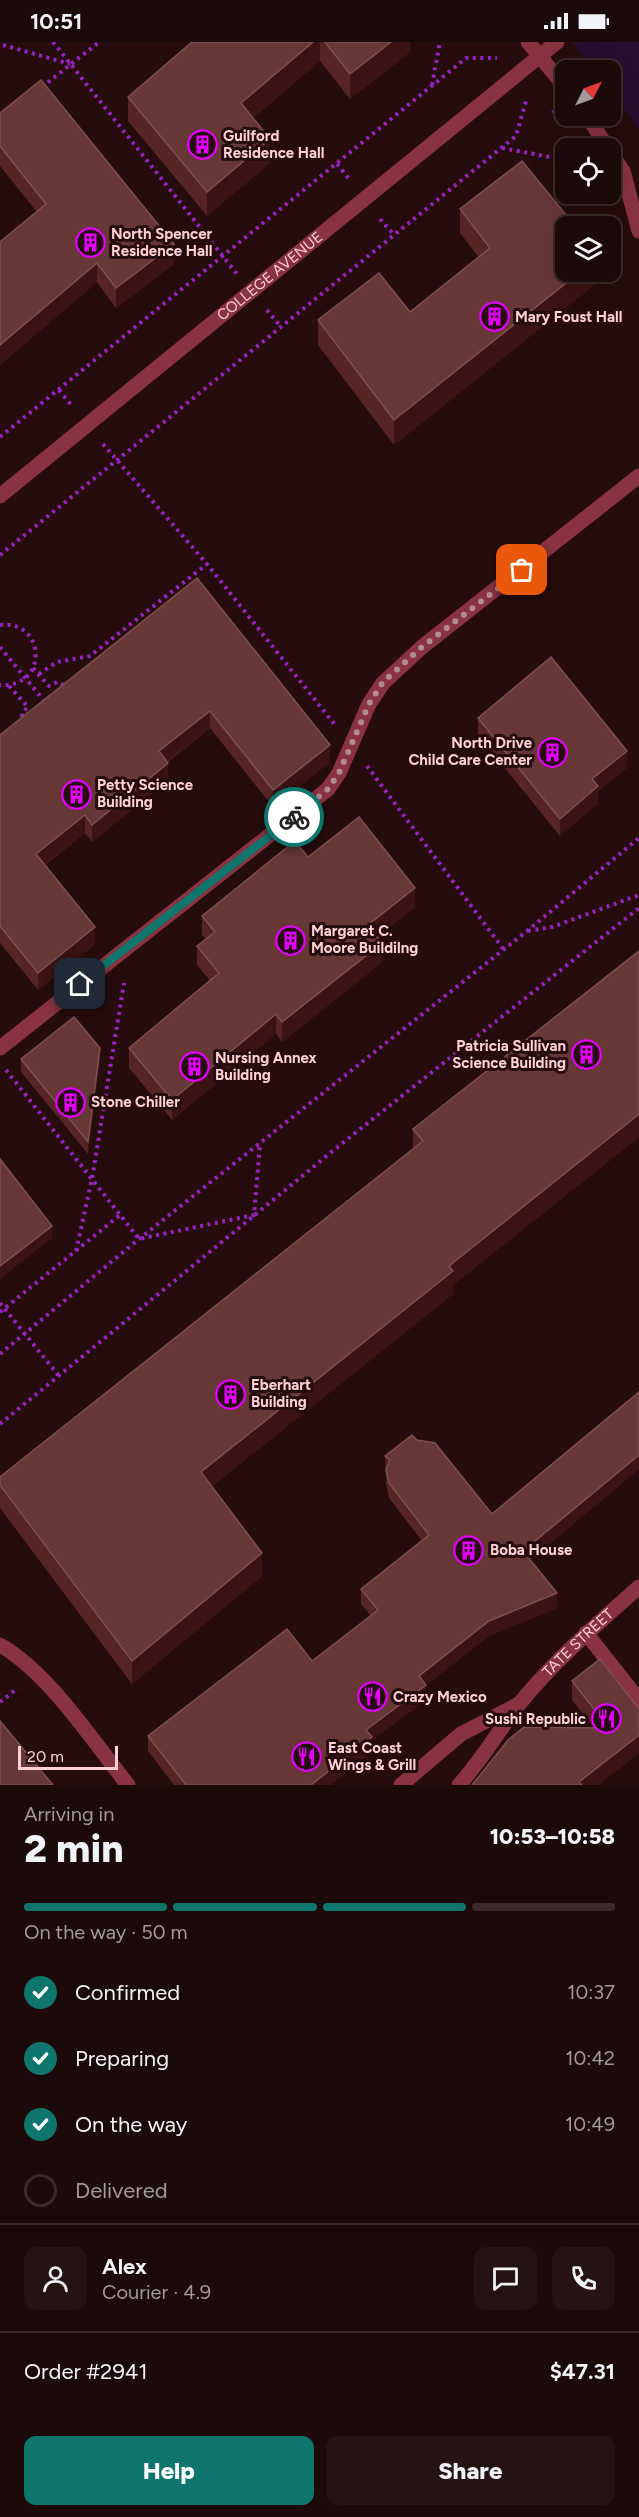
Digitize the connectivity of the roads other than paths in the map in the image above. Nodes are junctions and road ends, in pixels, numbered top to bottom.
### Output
1 (528, 42) edge
2 (557, 42) edge
3 (540, 56) junction
4 (555, 74) edge
5 (621, 170) edge
6 (639, 231) edge
7 (639, 476) edge
8 (0, 496) edge
9 (0, 1048) edge
10 (639, 1587) edge
11 (586, 1633) junction
12 (0, 1645) edge
13 (639, 1700) edge
14 (520, 1703) junction
15 (128, 1785) edge
16 (401, 1785) edge
17 (459, 1785) edge

1 - 3 street
2 - 3 street, COLLEGE AVENUE
3 - 4 street
3 - 8 street, COLLEGE AVENUE
5 - 6 street
7 - 9 street
10 - 11 street, TATE STREET
11 - 13 street
11 - 14 street, TATE STREET
12 - 15 street
14 - 16 street, TATE STREET
14 - 17 street, TATE STREET

